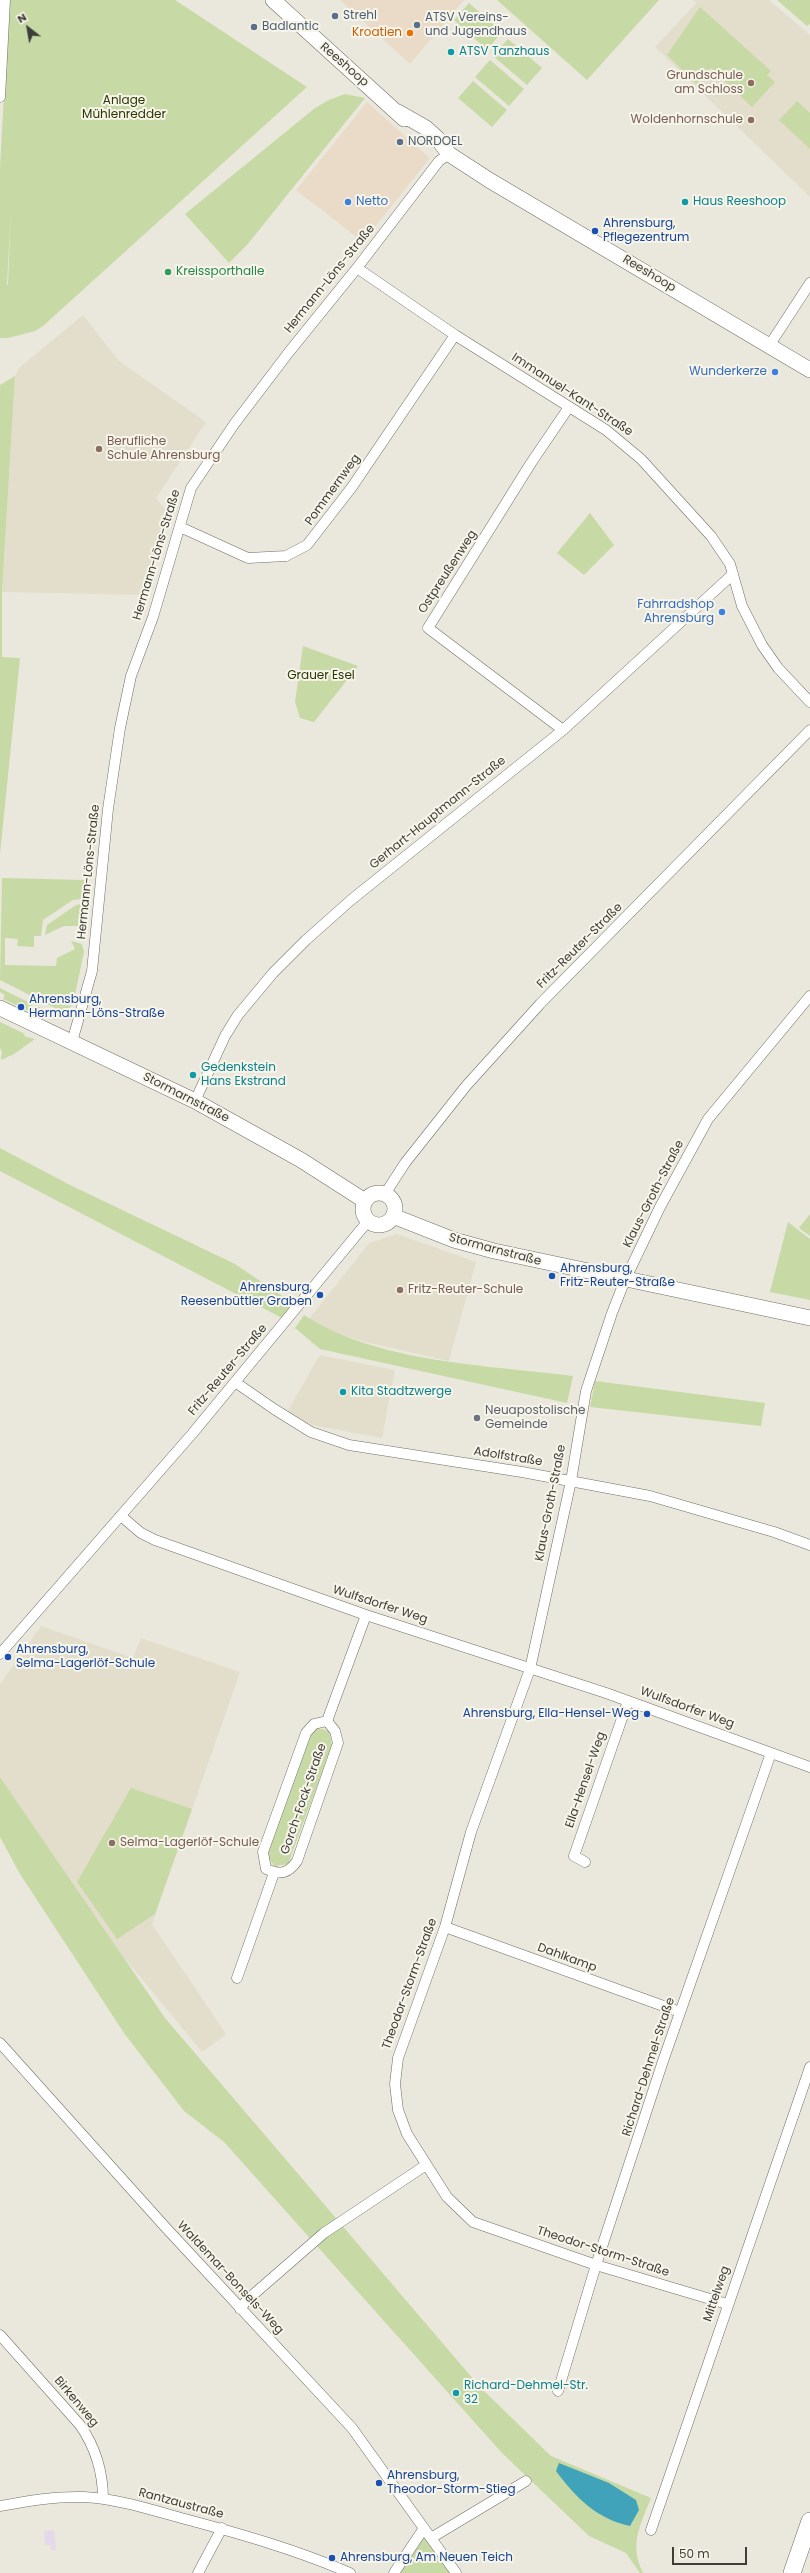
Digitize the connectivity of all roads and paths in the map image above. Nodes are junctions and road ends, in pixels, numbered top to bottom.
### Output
1 (5, 0) edge
2 (273, 0) edge
3 (0, 97) edge
4 (448, 154) junction
5 (357, 268) junction
6 (810, 283) edge
7 (455, 335) junction
8 (769, 346) junction
9 (810, 370) edge
10 (569, 407) junction
11 (180, 527) junction
12 (733, 574) junction
13 (810, 702) edge
14 (563, 730) junction
15 (810, 730) edge
16 (810, 996) edge
17 (0, 1008) edge
18 (72, 1042) junction
19 (195, 1101) junction
20 (385, 1194) junction
21 (365, 1201) junction
22 (393, 1216) junction
23 (368, 1221) junction
24 (625, 1280) junction
25 (810, 1318) edge
26 (235, 1382) junction
27 (571, 1481) junction
28 (121, 1516) junction
29 (810, 1544) edge
30 (366, 1615) junction
31 (0, 1654) edge
32 (530, 1668) junction
33 (628, 1701) junction
34 (327, 1721) junction
35 (771, 1753) junction
36 (810, 1767) edge
37 (585, 1862) dead end
38 (274, 1873) junction
39 (445, 1927) junction
40 (237, 1978) dead end
41 (680, 2012) junction
42 (0, 2042) edge
43 (810, 2067) edge
44 (426, 2165) junction
45 (596, 2264) junction
46 (727, 2304) junction
47 (240, 2309) junction
48 (0, 2335) edge
49 (558, 2391) dead end
50 (526, 2481) dead end
51 (103, 2499) junction
52 (0, 2506) edge
53 (810, 2520) edge
54 (222, 2528) junction
55 (424, 2528) junction
56 (651, 2530) dead end
57 (431, 2538) junction
58 (198, 2573) edge
59 (350, 2573) edge
60 (394, 2573) edge
61 (456, 2573) edge
62 (792, 2573) edge

1 - 3 street
2 - 4 street, Reeshoop
4 - 5 street, Hermann-Löns-Straße
4 - 8 street, Reeshoop
5 - 7 street, Immanuel-Kant-Straße
5 - 11 street, Hermann-Löns-Straße
6 - 8 street
7 - 10 street, Immanuel-Kant-Straße
7 - 11 street, Pommernweg
8 - 9 street, Reeshoop
10 - 12 street, Immanuel-Kant-Straße
10 - 14 street, Ostpreußenweg
11 - 18 street, Hermann-Löns-Straße
12 - 13 street, Immanuel-Kant-Straße
12 - 14 street, Gerhart-Hauptmann-Straße
14 - 19 street, Gerhart-Hauptmann-Straße
15 - 20 street, Fritz-Reuter-Straße
16 - 24 street, Klaus-Groth-Straße
17 - 18 street, Stormarnstraße
18 - 19 street, Stormarnstraße
19 - 21 street, Stormarnstraße
20 - 21 street
20 - 22 street
21 - 23 street
22 - 23 street
22 - 24 street, Stormarnstraße
23 - 26 street, Fritz-Reuter-Straße
24 - 25 street, Stormarnstraße
24 - 27 street, Klaus-Groth-Straße
26 - 27 street, Adolfstraße
26 - 28 street, Fritz-Reuter-Straße
27 - 29 street, Adolfstraße
27 - 32 street, Klaus-Groth-Straße
28 - 30 street, Wulfsdorfer Weg
28 - 31 street
30 - 32 street, Wulfsdorfer Weg
30 - 34 street
32 - 33 street, Wulfsdorfer Weg
32 - 39 street, Theodor-Storm-Straße
33 - 35 street, Wulfsdorfer Weg
33 - 37 street, Ella-Hensel-Weg
34 - 38 street, Gorch-Fock-Straße
34 - 38 street, Gorch-Fock-Straße
35 - 36 street, Wulfsdorfer Weg
35 - 41 street, Richard-Dehmel-Straße
38 - 40 street
39 - 41 street, Dahlkamp
39 - 44 street, Theodor-Storm-Straße
41 - 45 street, Richard-Dehmel-Straße
42 - 47 street, Waldemar-Bonsels-Weg
43 - 46 street, Mittelweg
44 - 45 street, Theodor-Storm-Straße
44 - 47 street
45 - 46 street, Theodor-Storm-Straße
45 - 49 street, Richard-Dehmel-Straße
46 - 56 street, Mittelweg
47 - 55 street, Waldemar-Bonsels-Weg
48 - 51 street, Birkenweg
50 - 57 street
51 - 52 street, Rantzaustraße
51 - 54 street, Rantzaustraße
53 - 62 main road
54 - 58 street
54 - 59 street, Rantzaustraße
55 - 57 street, Waldemar-Bonsels-Weg
55 - 60 street
57 - 61 street, Waldemar-Bonsels-Weg

